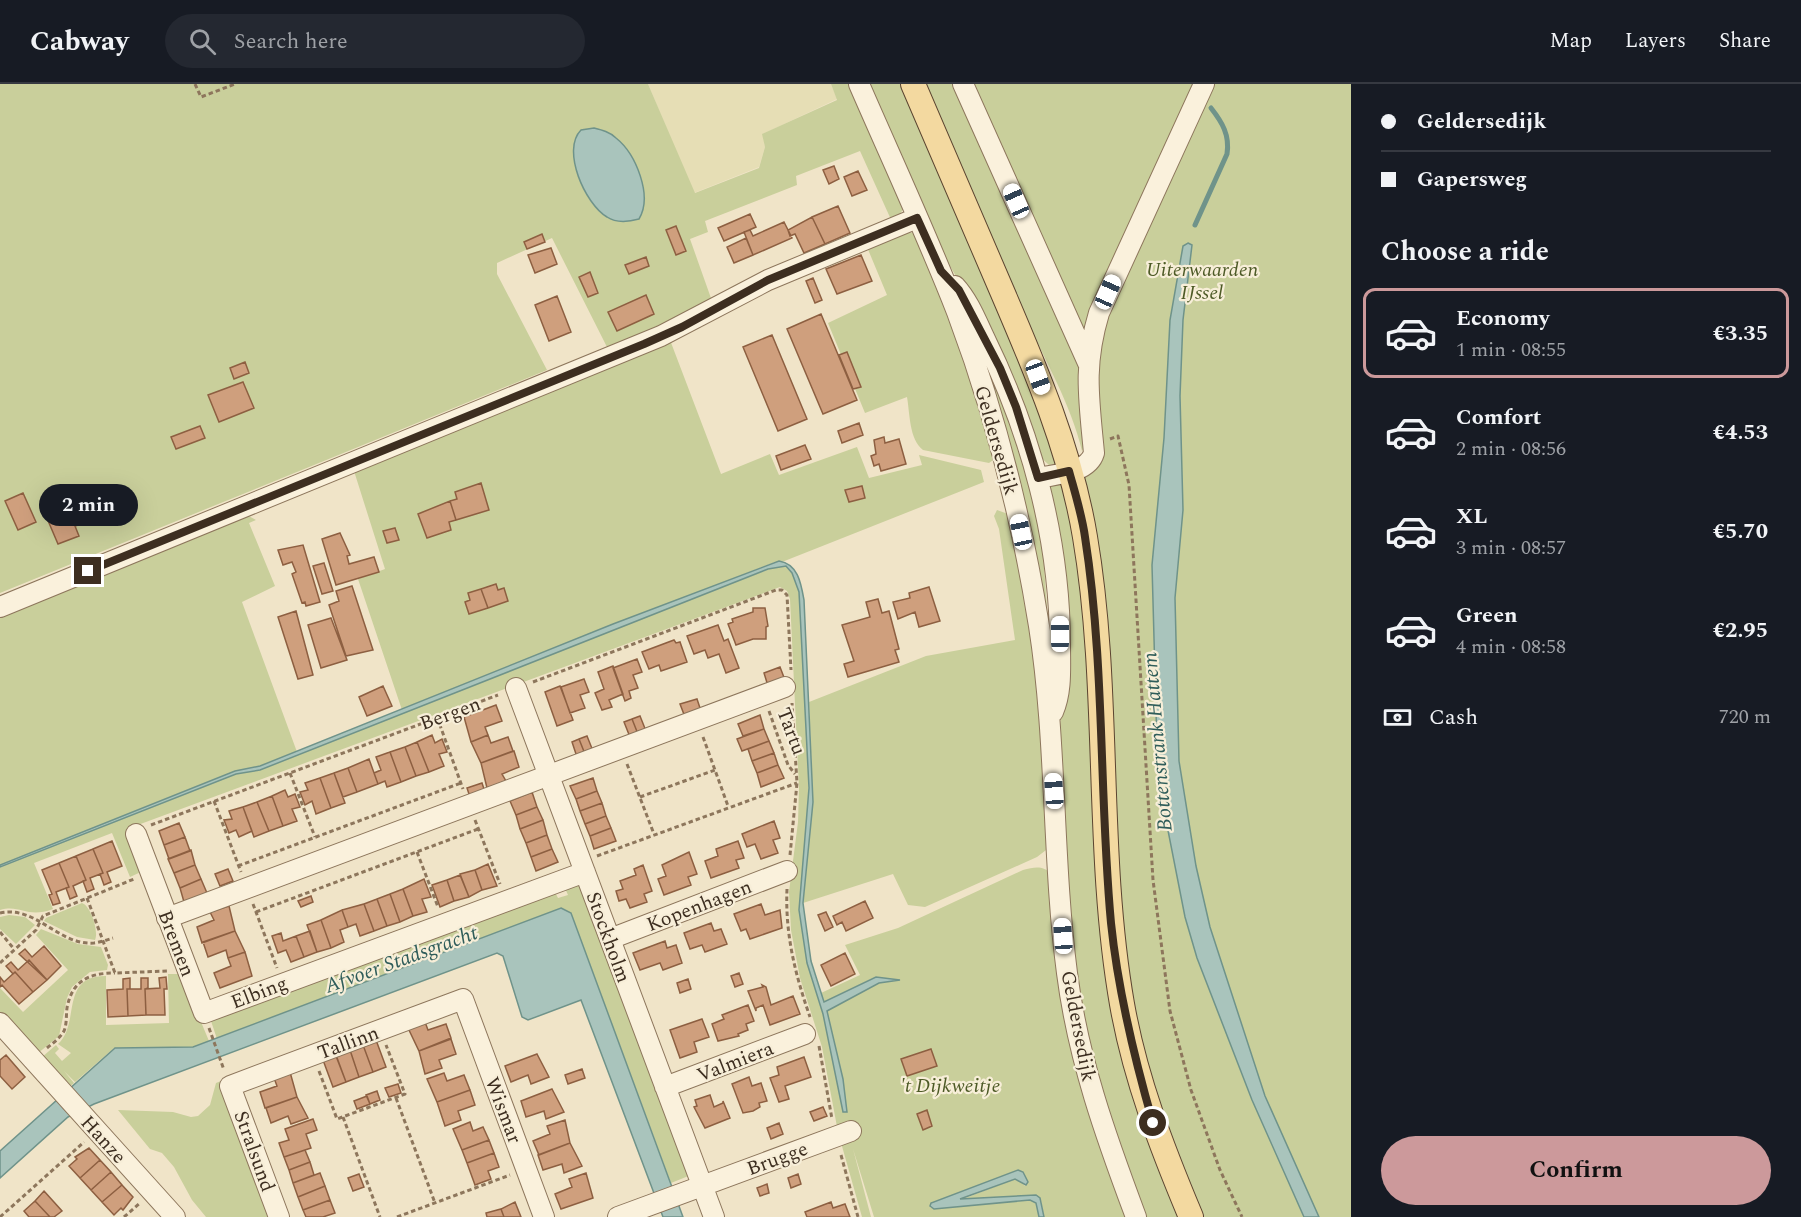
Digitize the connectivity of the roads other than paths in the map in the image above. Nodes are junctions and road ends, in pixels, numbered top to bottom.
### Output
1 (859, 84) edge
2 (913, 84) edge
3 (963, 84) edge
4 (1204, 84) edge
5 (917, 218) junction
6 (941, 271) junction
7 (1088, 363) junction
8 (1069, 471) junction
9 (1038, 478) junction
10 (0, 607) edge
11 (789, 686) road end
12 (516, 688) road end
13 (1050, 720) junction
14 (549, 776) junction
15 (136, 834) road end
16 (583, 867) junction
17 (788, 871) road end
18 (167, 918) junction
19 (610, 939) junction
20 (464, 1002) joint
21 (205, 1017) joint
22 (0, 1023) edge
23 (811, 1031) road end
24 (229, 1082) joint
25 (665, 1087) junction
26 (843, 1133) road end
27 (697, 1188) junction
28 (627, 1214) edge
29 (175, 1217) edge
30 (279, 1217) edge
31 (544, 1217) edge
32 (714, 1217) edge
33 (1136, 1217) edge
34 (1191, 1217) edge

1 - 5 street, Geldersedijk
2 - 8 main road
3 - 7 street, Geldersedijk
4 - 7 street, Geldersedijk
5 - 6 street, Geldersedijk
5 - 10 street
6 - 9 street, Geldersedijk
6 - 13 street, Geldersedijk
7 - 8 street, Geldersedijk
8 - 9 street, Geldersedijk
8 - 34 main road
9 - 13 street, Geldersedijk
11 - 14 street
12 - 14 street, Stockholm
13 - 33 street, Geldersedijk
14 - 16 street, Stockholm
14 - 18 street
15 - 18 street, Bremen
16 - 19 street, Stockholm
16 - 21 street, Elbing
17 - 19 street, Kopenhagen
18 - 21 street, Bremen
19 - 25 street, Stockholm
20 - 24 street, Tallinn
20 - 31 street, Wismar
22 - 29 street, Hanze
23 - 25 street, Valmiera
24 - 30 street, Stralsund
25 - 27 street, Stockholm
26 - 27 street, Brugge
27 - 28 street, Brugge
27 - 32 street, Stockholm

